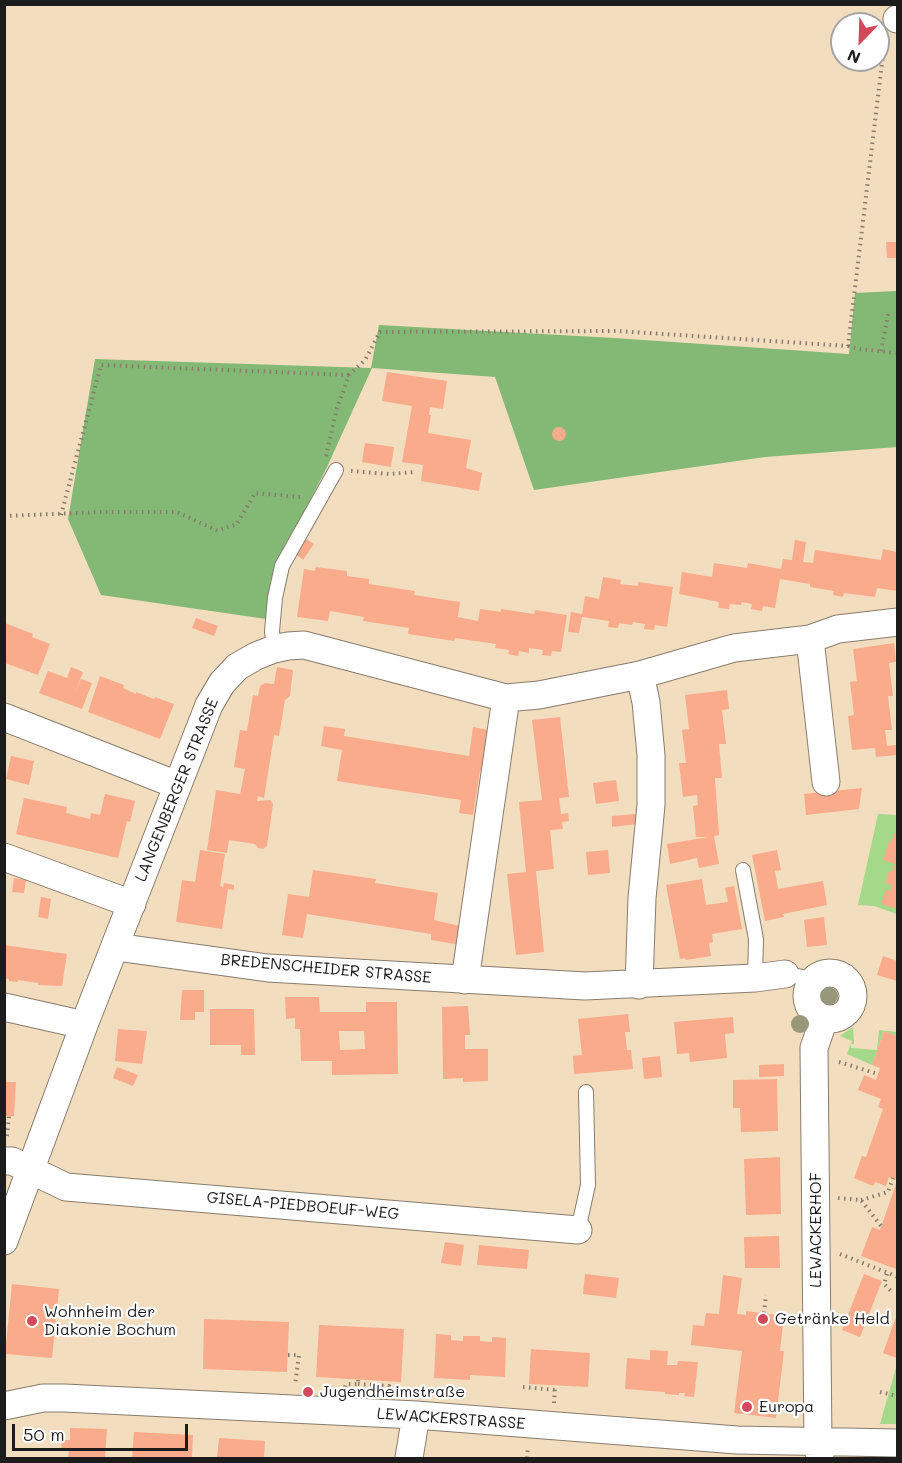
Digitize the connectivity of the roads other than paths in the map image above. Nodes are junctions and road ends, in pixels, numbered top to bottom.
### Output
1 (333, 474) road end
2 (897, 622) edge
3 (810, 639) junction
4 (274, 649) junction
5 (639, 675) junction
6 (507, 698) junction
7 (4, 717) edge
8 (826, 782) dead end
9 (177, 785) junction
10 (4, 857) edge
11 (743, 870) dead end
12 (132, 904) junction
13 (116, 947) junction
14 (785, 974) joint
15 (755, 978) junction
16 (813, 979) junction
17 (465, 980) junction
18 (639, 985) junction
19 (4, 1007) edge
20 (824, 1019) junction
21 (84, 1025) junction
22 (586, 1092) dead end
23 (4, 1161) edge
24 (32, 1171) junction
25 (578, 1230) joint
26 (4, 1241) edge
27 (4, 1406) edge
28 (416, 1416) junction
29 (897, 1443) edge
30 (819, 1451) edge
31 (409, 1458) edge

1 - 4 lane
2 - 3 street, LANGENBERGER STRASSE
3 - 5 street, LANGENBERGER STRASSE
3 - 8 street
4 - 6 street, LANGENBERGER STRASSE
4 - 9 street, LANGENBERGER STRASSE
5 - 6 street, LANGENBERGER STRASSE
5 - 18 street
6 - 17 street
7 - 9 street
9 - 12 street, LANGENBERGER STRASSE
10 - 12 street
11 - 15 lane
12 - 13 street, LANGENBERGER STRASSE
13 - 17 street, BREDENSCHEIDER STRASSE
13 - 21 street, LANGENBERGER STRASSE
14 - 15 street, BREDENSCHEIDER STRASSE
14 - 16 lane
15 - 18 street, BREDENSCHEIDER STRASSE
16 - 20 street
16 - 20 street
17 - 18 street, BREDENSCHEIDER STRASSE
19 - 21 street
20 - 30 street, LEWACKERHOF
21 - 24 street, LANGENBERGER STRASSE
22 - 25 lane
23 - 24 street, GISELA-PIEDBOEUF-WEG
24 - 25 street, GISELA-PIEDBOEUF-WEG
24 - 26 street, LANGENBERGER STRASSE
27 - 28 street, LEWACKERSTRASSE
28 - 30 street, LEWACKERSTRASSE
28 - 31 street
29 - 30 street, LEWACKERSTRASSE

